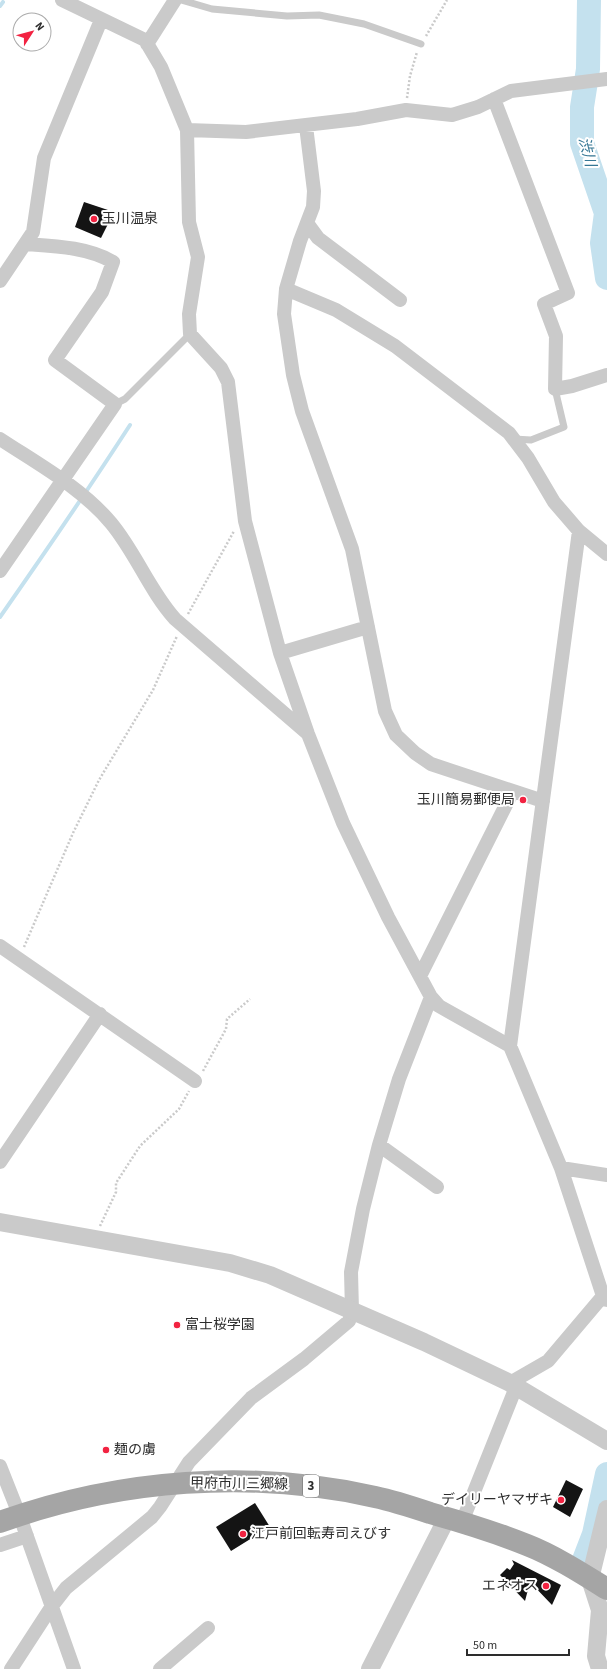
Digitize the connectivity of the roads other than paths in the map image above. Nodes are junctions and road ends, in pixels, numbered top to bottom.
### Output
1 (62, 0) edge
2 (175, 0) edge
3 (181, 0) edge
4 (101, 20) junction
5 (147, 44) junction
6 (421, 44) dead end
7 (601, 80) edge
8 (494, 99) junction
9 (306, 126) junction
10 (187, 130) junction
11 (307, 223) junction
12 (25, 244) junction
13 (0, 281) edge
14 (286, 289) junction
15 (400, 300) dead end
16 (190, 334) junction
17 (607, 375) edge
18 (555, 388) junction
19 (115, 404) junction
20 (0, 439) edge
21 (514, 440) junction
22 (62, 481) junction
23 (579, 532) junction
24 (607, 554) edge
25 (0, 571) edge
26 (368, 627) junction
27 (280, 653) junction
28 (308, 734) junction
29 (514, 791) junction
30 (543, 801) junction
31 (0, 946) edge
32 (420, 976) junction
33 (430, 997) junction
34 (100, 1014) junction
35 (510, 1046) junction
36 (195, 1081) road end
37 (379, 1145) junction
38 (0, 1162) edge
39 (561, 1168) junction
40 (607, 1175) edge
41 (438, 1187) dead end
42 (0, 1222) edge
43 (605, 1298) edge
44 (352, 1310) junction
45 (513, 1385) junction
46 (607, 1441) edge
47 (0, 1466) edge
48 (175, 1483) junction
49 (607, 1509) edge
50 (10, 1518) edge
51 (455, 1520) junction
52 (27, 1536) junction
53 (0, 1545) edge
54 (598, 1584) edge
55 (52, 1606) junction
56 (603, 1623) edge
57 (208, 1628) dead end
58 (11, 1669) edge
59 (74, 1669) edge
60 (160, 1669) edge
61 (370, 1669) edge
62 (600, 1669) edge

1 - 4 street
2 - 5 street
3 - 6 lane
4 - 5 street
4 - 12 street
5 - 10 street
7 - 8 street
8 - 9 street
8 - 18 street
9 - 10 street
9 - 11 street
10 - 16 street
11 - 14 street
11 - 15 street
12 - 13 street
12 - 19 street
14 - 21 street
14 - 26 street
16 - 19 lane
16 - 27 street
17 - 18 street
18 - 21 lane
19 - 22 street
20 - 22 street
21 - 23 street
22 - 25 street
22 - 28 street
23 - 24 street
23 - 30 street
26 - 27 street
26 - 29 street
27 - 28 street
28 - 32 street
29 - 30 street
29 - 32 street
30 - 35 street
31 - 34 street
32 - 33 street
33 - 35 street
33 - 37 street
34 - 36 street
34 - 38 street
35 - 39 street
37 - 41 street
37 - 44 street
39 - 40 street
39 - 43 street
42 - 44 street
43 - 45 street
44 - 45 street
44 - 48 street
45 - 46 street
45 - 51 street
47 - 50 street
48 - 50 main road, 甲府市川三郷線 / 3
48 - 51 main road, 甲府市川三郷線 / 3
48 - 55 street
49 - 54 street
50 - 52 street
51 - 54 main road, 甲府市川三郷線 / 3
51 - 61 street
52 - 53 street
52 - 55 street
54 - 56 street
55 - 58 street
55 - 59 street
56 - 62 street
57 - 60 street

